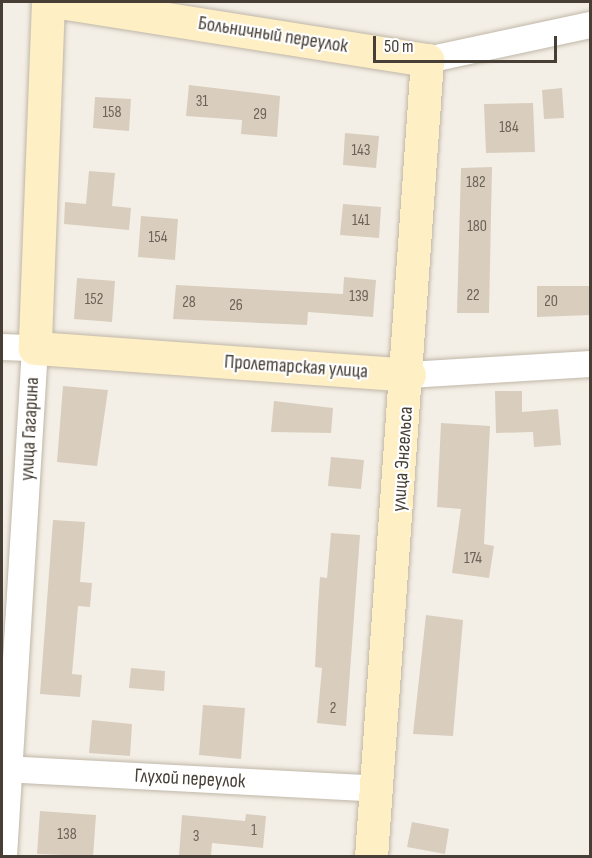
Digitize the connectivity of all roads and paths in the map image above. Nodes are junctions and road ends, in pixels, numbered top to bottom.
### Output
1 (48, 2) edge
2 (60, 2) edge
3 (591, 25) edge
4 (427, 60) junction
5 (2, 347) edge
6 (35, 348) junction
7 (591, 364) edge
8 (409, 375) junction
9 (6, 769) edge
10 (379, 789) junction
11 (4, 856) edge
12 (371, 856) edge

1 - 6 main road, улица Гагарина
2 - 4 main road, Больничный переулок
3 - 4 street, Больничный переулок
4 - 8 main road, улица Энгельса
5 - 6 street, Пролетарская улица
6 - 8 main road, Пролетарская улица
6 - 9 street, улица Гагарина
7 - 8 street, Пролетарская улица
8 - 10 main road, улица Энгельса
9 - 10 street, Глухой переулок
9 - 11 street, улица Гагарина
10 - 12 main road, улица Энгельса

